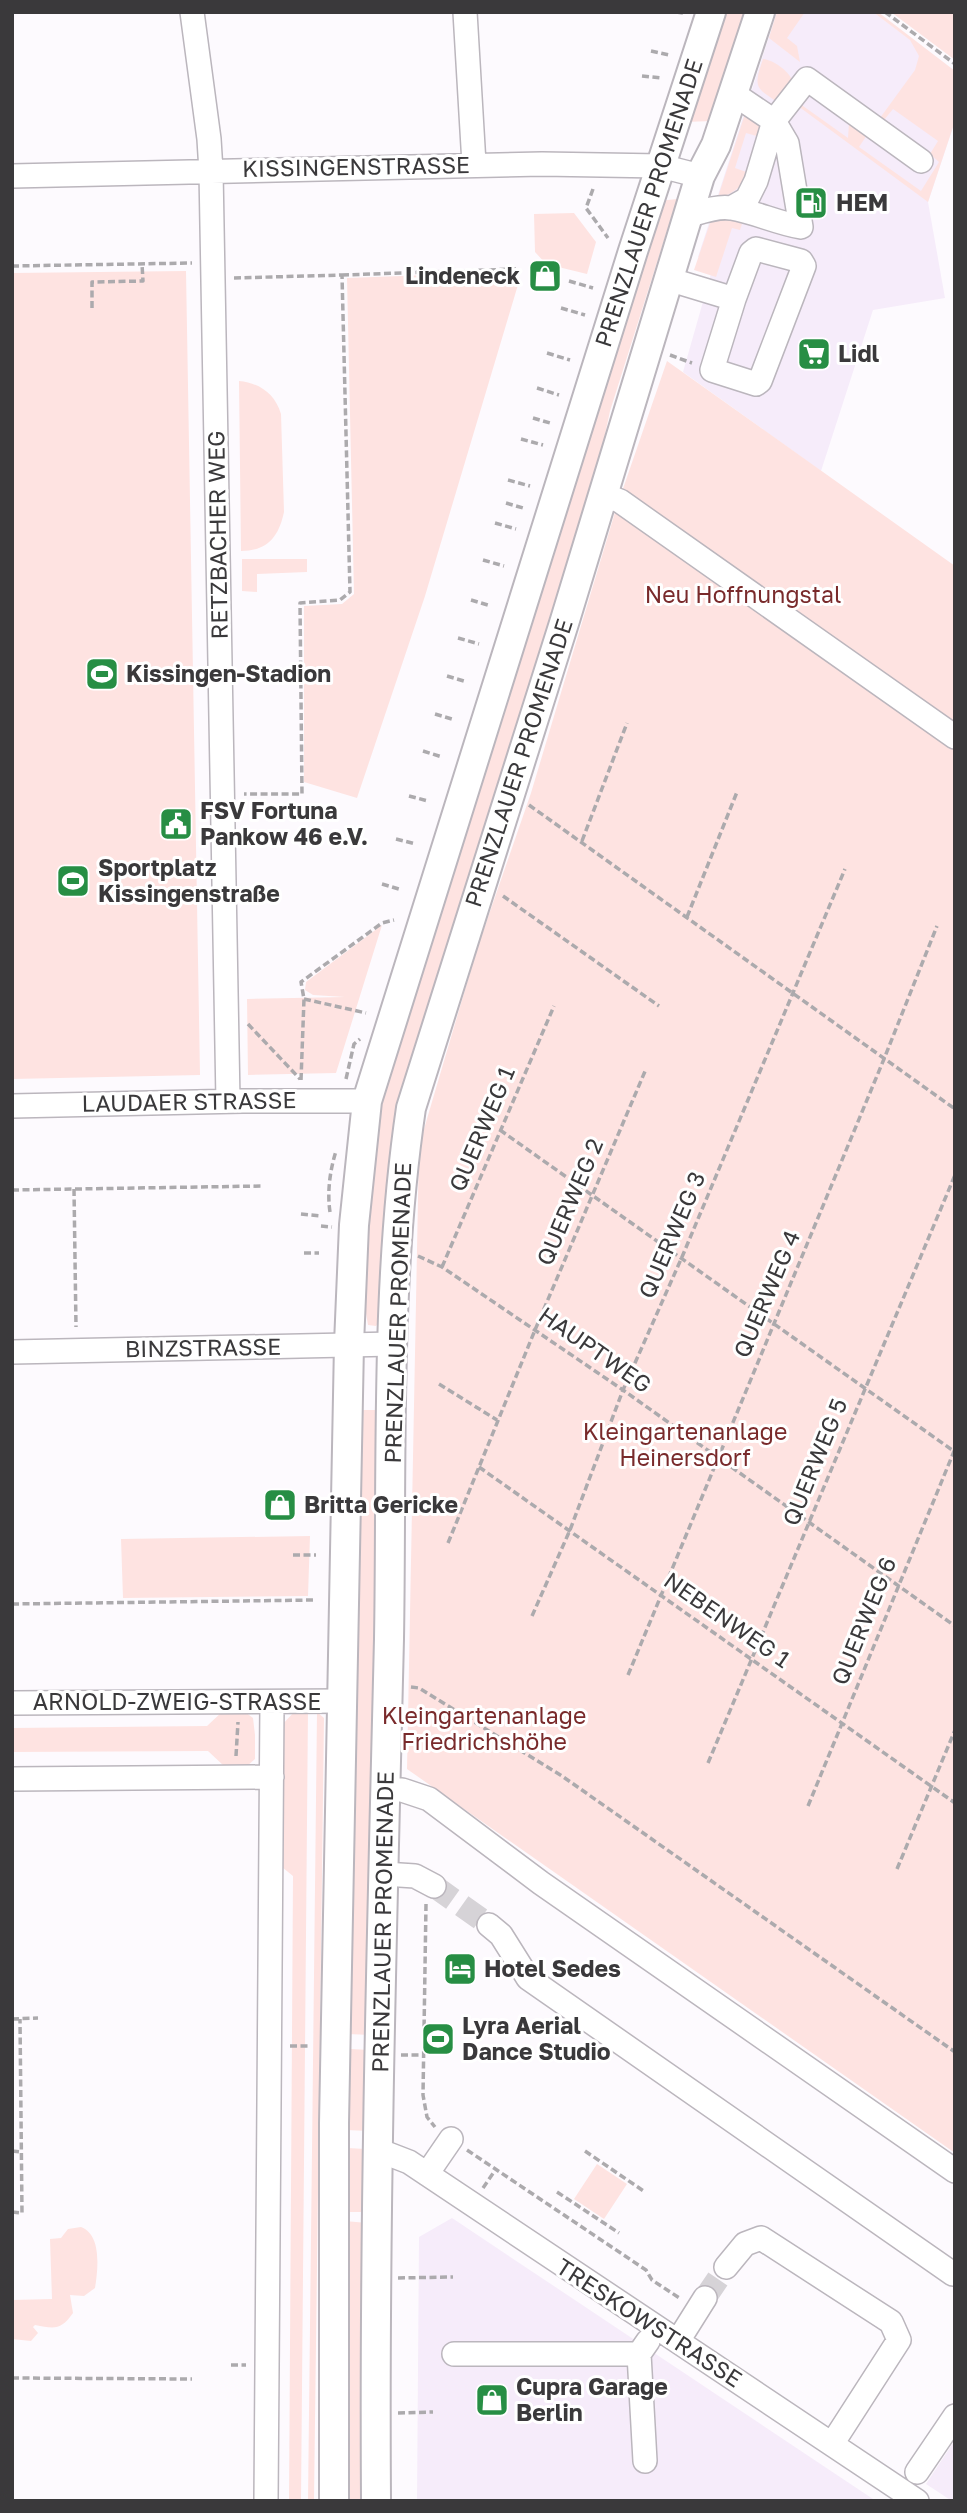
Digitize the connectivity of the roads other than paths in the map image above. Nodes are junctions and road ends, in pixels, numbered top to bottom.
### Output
1 (192, 12) edge
2 (465, 12) edge
3 (711, 12) edge
4 (760, 12) edge
5 (734, 94) junction
6 (774, 121) junction
7 (921, 161) dead end
8 (474, 164) junction
9 (662, 166) junction
10 (211, 171) junction
11 (12, 176) edge
12 (700, 176) junction
13 (731, 208) junction
14 (687, 216) junction
15 (668, 279) junction
16 (734, 299) junction
17 (603, 494) junction
18 (955, 737) edge
19 (356, 1092) junction
20 (228, 1101) junction
21 (12, 1106) edge
22 (349, 1344) junction
23 (393, 1344) junction
24 (12, 1352) edge
25 (343, 1702) junction
26 (12, 1703) edge
27 (272, 1703) junction
28 (272, 1777) junction
29 (12, 1779) edge
30 (386, 1790) junction
31 (384, 1874) junction
32 (430, 1884) tunnel mouth
33 (489, 1925) tunnel mouth
34 (451, 2139) road end
35 (378, 2150) junction
36 (955, 2171) edge
37 (427, 2174) junction
38 (726, 2267) tunnel mouth
39 (953, 2274) dead end
40 (696, 2300) tunnel mouth
41 (657, 2327) junction
42 (678, 2341) junction
43 (454, 2354) dead end
44 (639, 2354) junction
45 (955, 2416) edge
46 (832, 2444) junction
47 (645, 2462) dead end
48 (917, 2472) dead end
49 (266, 2501) edge
50 (334, 2501) edge
51 (376, 2501) edge
52 (917, 2501) edge

1 - 10 street, RETZBACHER WEG
2 - 8 street
3 - 9 main road, PRENZLAUER PROMENADE
4 - 5 main road, PRENZLAUER PROMENADE
5 - 6 street
5 - 12 main road, PRENZLAUER PROMENADE
6 - 7 street
6 - 13 street
6 - 13 street
8 - 9 street, KISSINGENSTRASSE
8 - 10 street, KISSINGENSTRASSE
9 - 12 street, KISSINGENSTRASSE
9 - 19 main road, PRENZLAUER PROMENADE
10 - 11 street, KISSINGENSTRASSE
10 - 20 street, RETZBACHER WEG
12 - 14 main road, PRENZLAUER PROMENADE
13 - 14 street
14 - 15 main road, PRENZLAUER PROMENADE
15 - 16 street
15 - 17 main road, PRENZLAUER PROMENADE
16 - 16 street
17 - 18 street
17 - 23 main road, PRENZLAUER PROMENADE
19 - 20 street, LAUDAER STRASSE
19 - 22 main road, PRENZLAUER PROMENADE
20 - 21 street, LAUDAER STRASSE
22 - 23 street, BINZSTRASSE
22 - 24 street, BINZSTRASSE
22 - 25 main road, PRENZLAUER PROMENADE
23 - 30 main road, PRENZLAUER PROMENADE
25 - 27 street, ARNOLD-ZWEIG-STRASSE
25 - 50 main road, PRENZLAUER PROMENADE
26 - 27 street, ARNOLD-ZWEIG-STRASSE
27 - 28 street
28 - 29 street
28 - 49 street
30 - 31 main road, PRENZLAUER PROMENADE
30 - 36 street
31 - 32 street
31 - 35 main road, PRENZLAUER PROMENADE
33 - 39 street
34 - 37 street
35 - 37 street, TRESKOWSTRASSE
35 - 51 main road, PRENZLAUER PROMENADE
37 - 41 street, TRESKOWSTRASSE
38 - 46 street
40 - 42 street
41 - 42 street, TRESKOWSTRASSE
41 - 44 street
42 - 46 street, TRESKOWSTRASSE
43 - 44 street
44 - 47 street
45 - 48 street
46 - 52 street, TRESKOWSTRASSE

